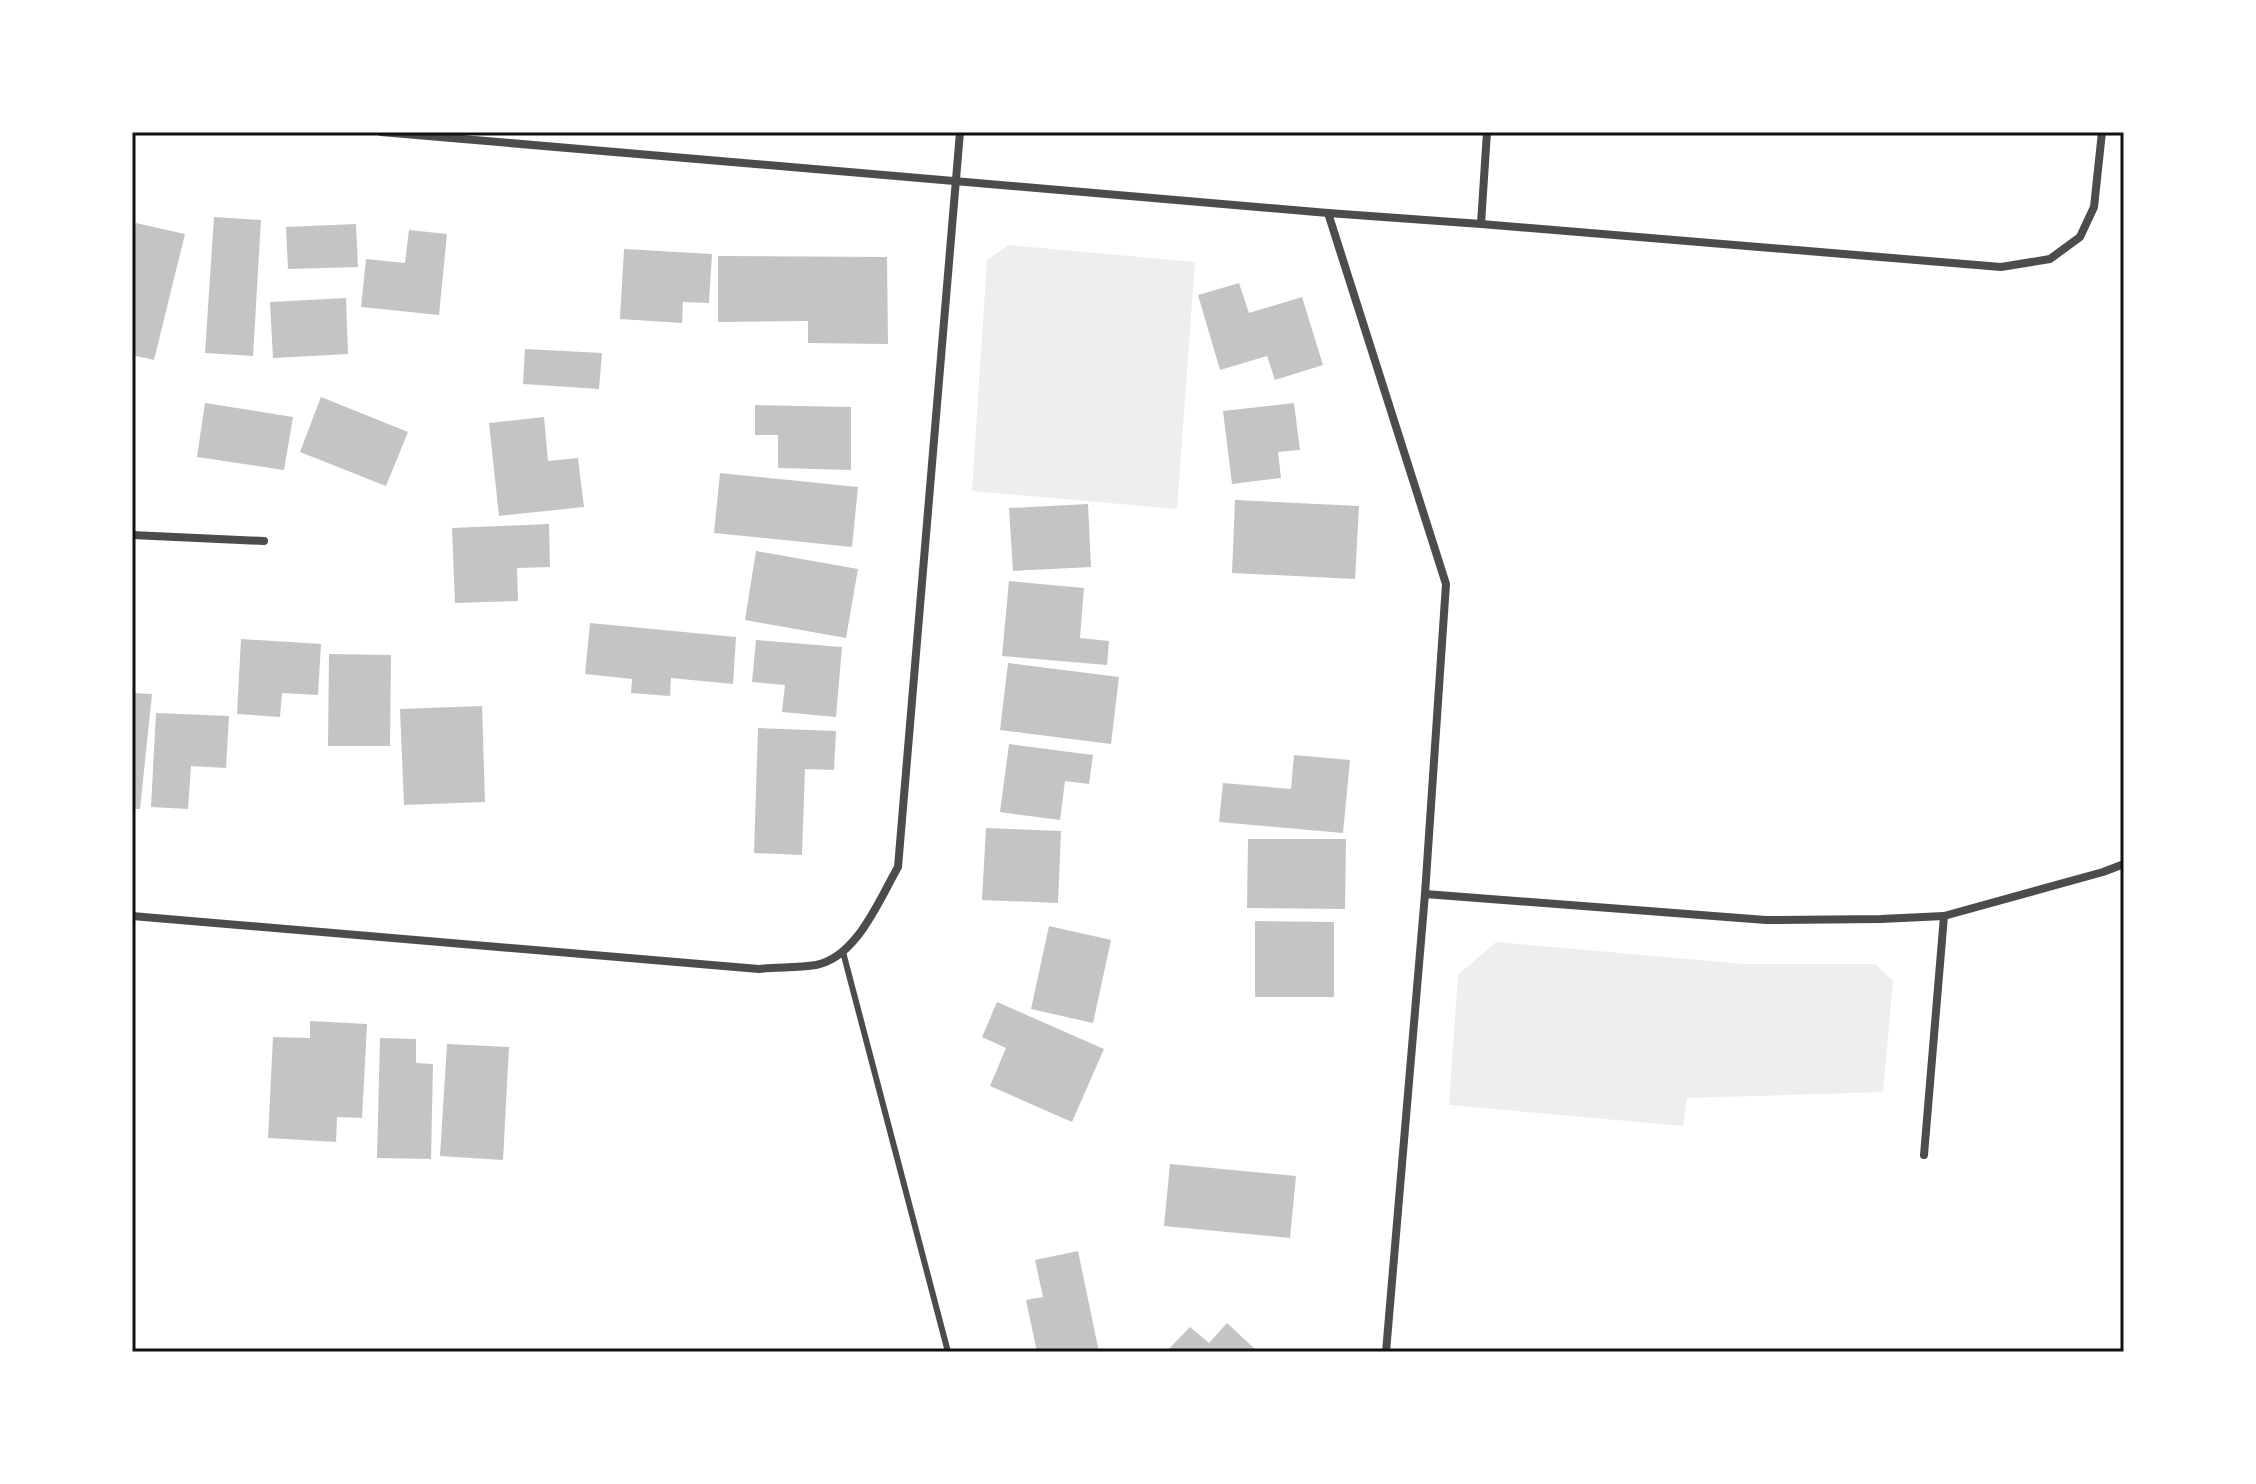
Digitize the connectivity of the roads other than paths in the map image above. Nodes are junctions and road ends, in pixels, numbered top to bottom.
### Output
1 (381, 132) edge
2 (960, 132) edge
3 (1487, 132) edge
4 (2102, 132) edge
5 (472, 136) edge
6 (955, 182) junction
7 (1328, 213) junction
8 (1481, 224) junction
9 (132, 535) edge
10 (264, 541) dead end
11 (2124, 864) edge
12 (1425, 894) junction
13 (132, 916) edge
14 (1944, 916) junction
15 (843, 952) junction
16 (1924, 1155) dead end
17 (948, 1352) edge
18 (1386, 1352) edge

1 - 5 street
2 - 6 street
3 - 8 street
4 - 8 street
5 - 6 street
6 - 7 street
6 - 15 street
7 - 8 street
7 - 12 street
9 - 10 street
11 - 14 street
12 - 14 street
12 - 18 street
13 - 15 street
14 - 16 street
15 - 17 lane

